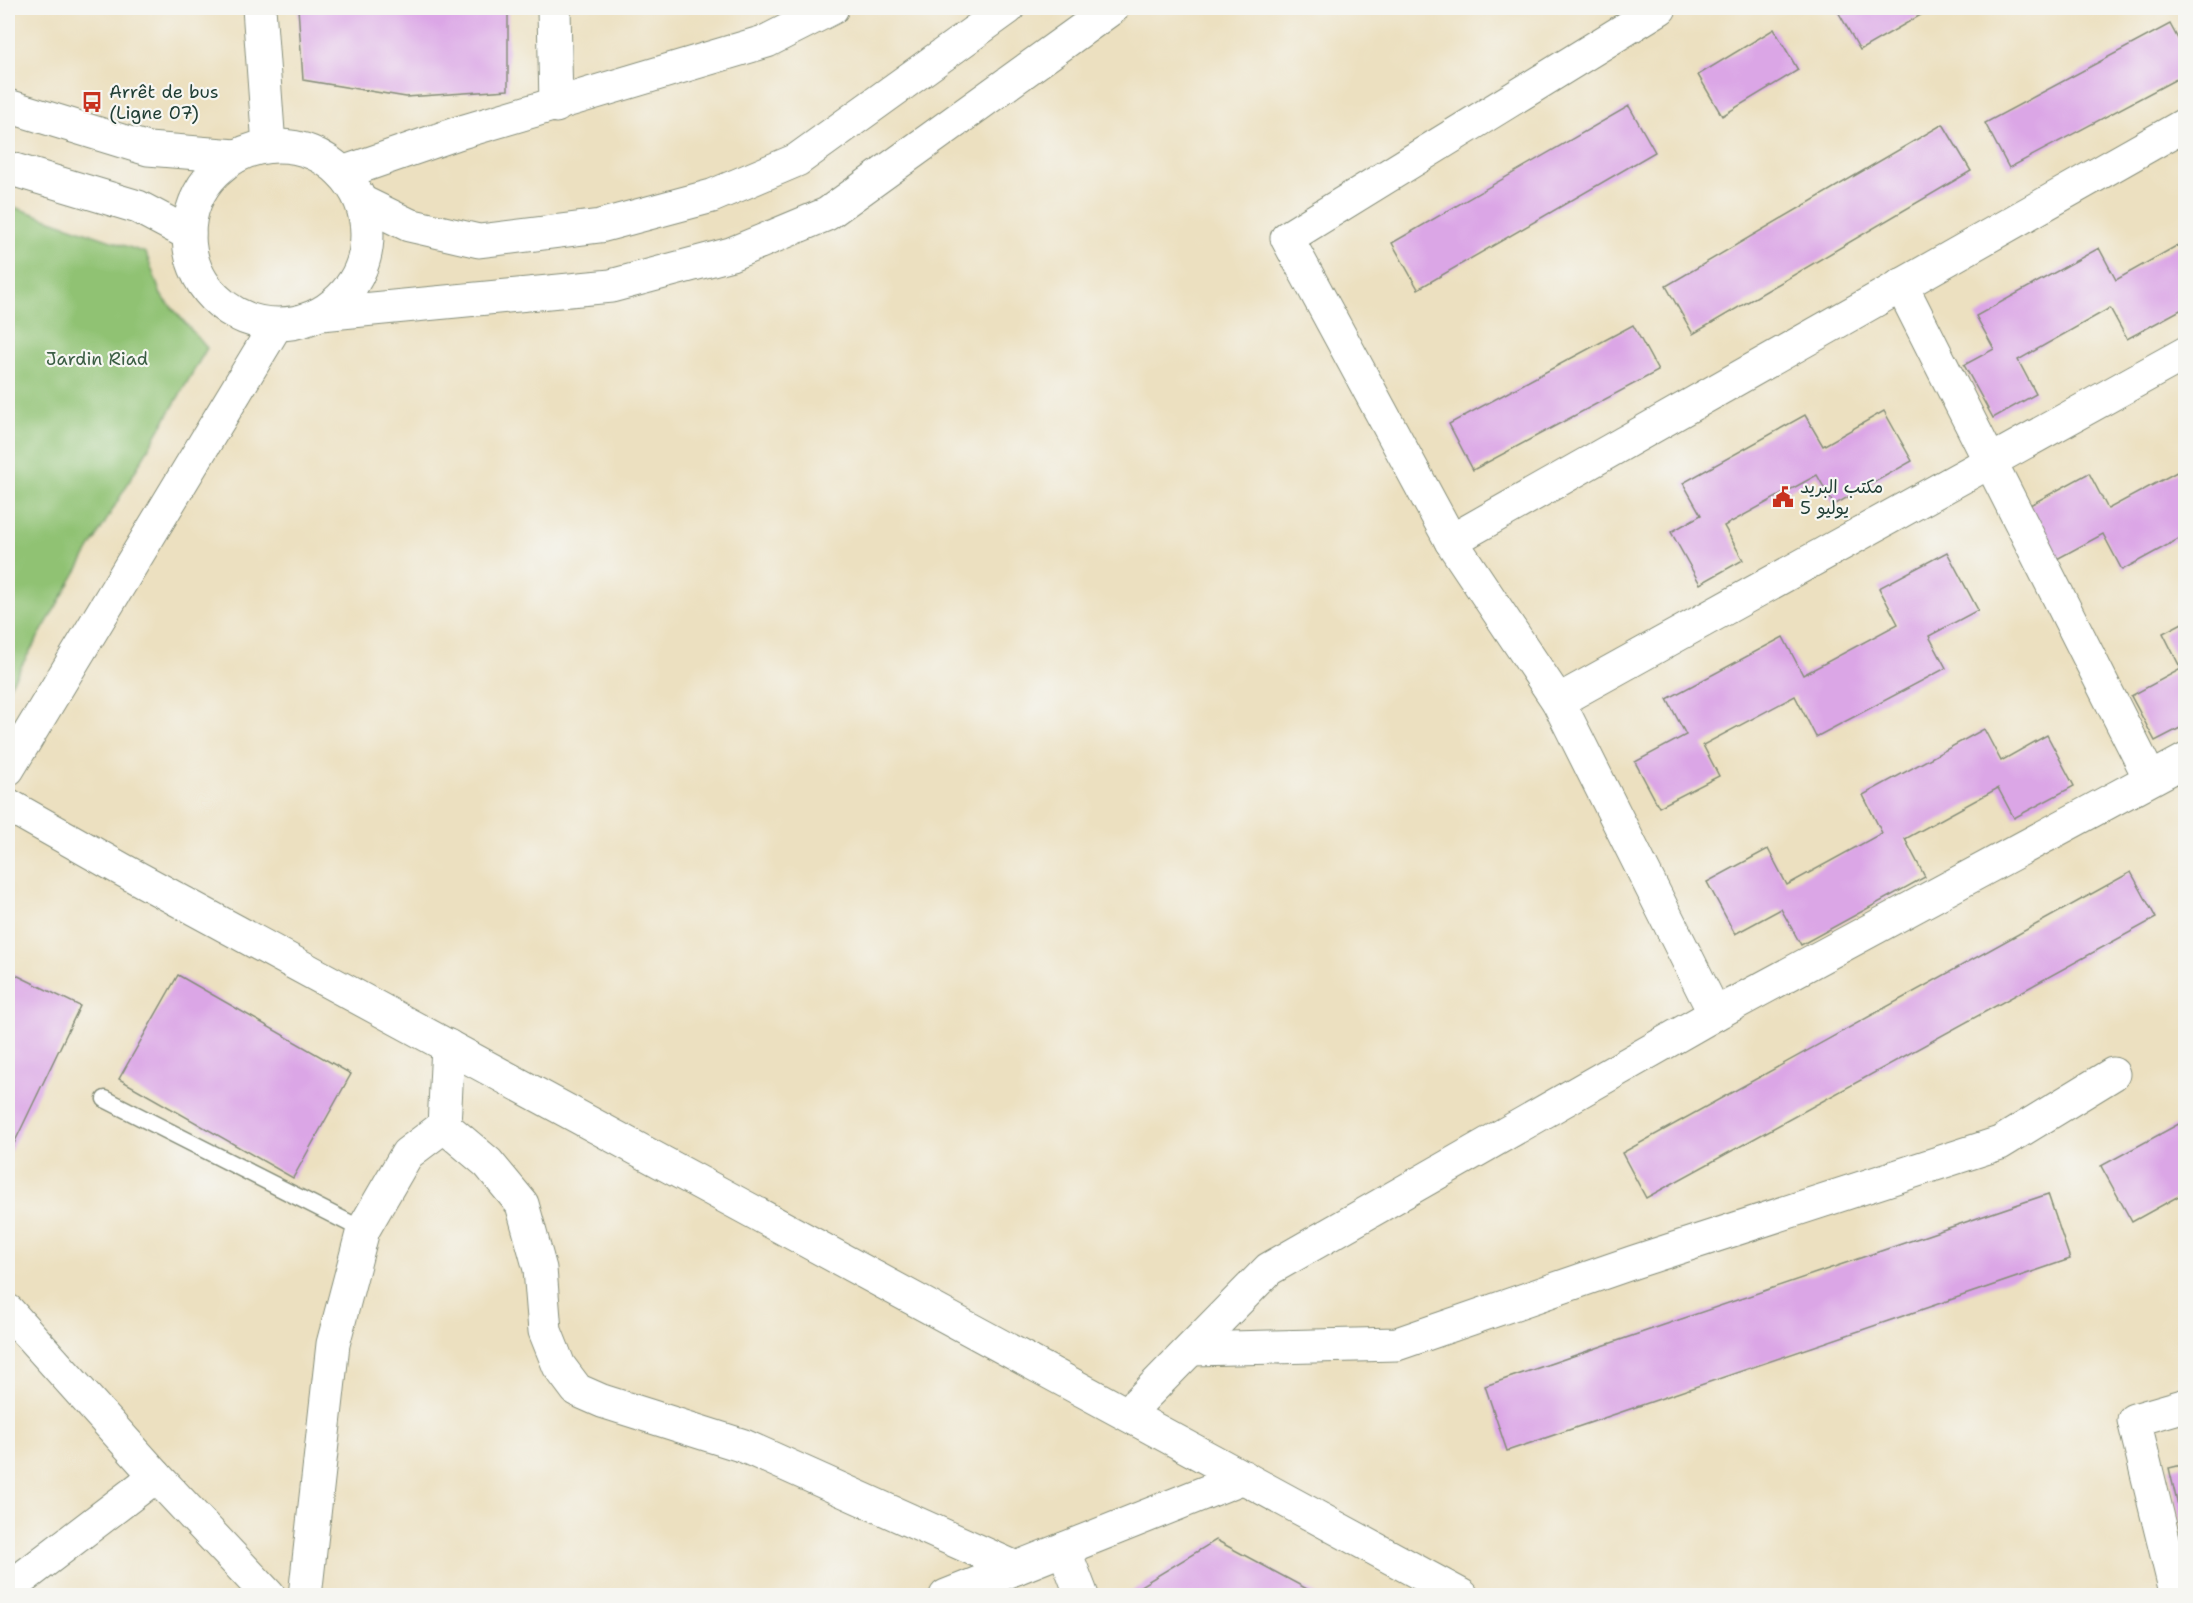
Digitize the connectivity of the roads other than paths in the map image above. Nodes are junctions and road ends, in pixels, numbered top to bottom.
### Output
1 (259, 8) edge
2 (554, 8) edge
3 (832, 8) edge
4 (1008, 8) edge
5 (1112, 8) edge
6 (1660, 8) edge
7 (8, 106) edge
8 (556, 106) junction
9 (2186, 124) edge
10 (269, 146) junction
11 (236, 156) junction
12 (8, 168) edge
13 (342, 172) junction
14 (362, 202) junction
15 (189, 234) junction
16 (1900, 285) junction
17 (321, 314) junction
18 (276, 325) junction
19 (2186, 353) edge
20 (1990, 462) junction
21 (1451, 541) junction
22 (1558, 700) junction
23 (2186, 760) edge
24 (8, 769) edge
25 (2150, 778) junction
26 (8, 805) edge
27 (1714, 1014) junction
28 (448, 1046) junction
29 (2113, 1074) dead end
30 (105, 1099) dead end
31 (444, 1126) junction
32 (363, 1230) junction
33 (8, 1311) edge
34 (1192, 1349) junction
35 (2186, 1405) edge
36 (1127, 1414) junction
37 (156, 1476) junction
38 (1244, 1478) junction
39 (1064, 1549) junction
40 (1016, 1568) junction
41 (8, 1589) edge
42 (269, 1596) edge
43 (305, 1596) edge
44 (946, 1596) edge
45 (1082, 1596) edge
46 (1462, 1596) edge
47 (2177, 1596) edge

1 - 10 street
2 - 8 street
3 - 8 street
4 - 14 street
5 - 17 street
6 - 21 street
7 - 11 street
8 - 13 street
9 - 16 street
10 - 11 street
10 - 13 street
11 - 15 street
12 - 15 street
13 - 14 street
14 - 17 street
15 - 18 street
16 - 20 street
16 - 21 street
17 - 18 street
18 - 24 street
19 - 20 street
20 - 22 street
20 - 25 street
21 - 22 street
22 - 27 street
23 - 25 street
25 - 27 street
26 - 28 street
27 - 34 street
28 - 31 street
28 - 36 street
29 - 34 street
30 - 32 lane
31 - 32 street
31 - 40 street
32 - 43 street
33 - 37 street
34 - 36 street
35 - 47 street
36 - 38 street
37 - 41 street
37 - 42 street
38 - 39 street
38 - 46 street
39 - 40 street
39 - 45 street
40 - 44 street

